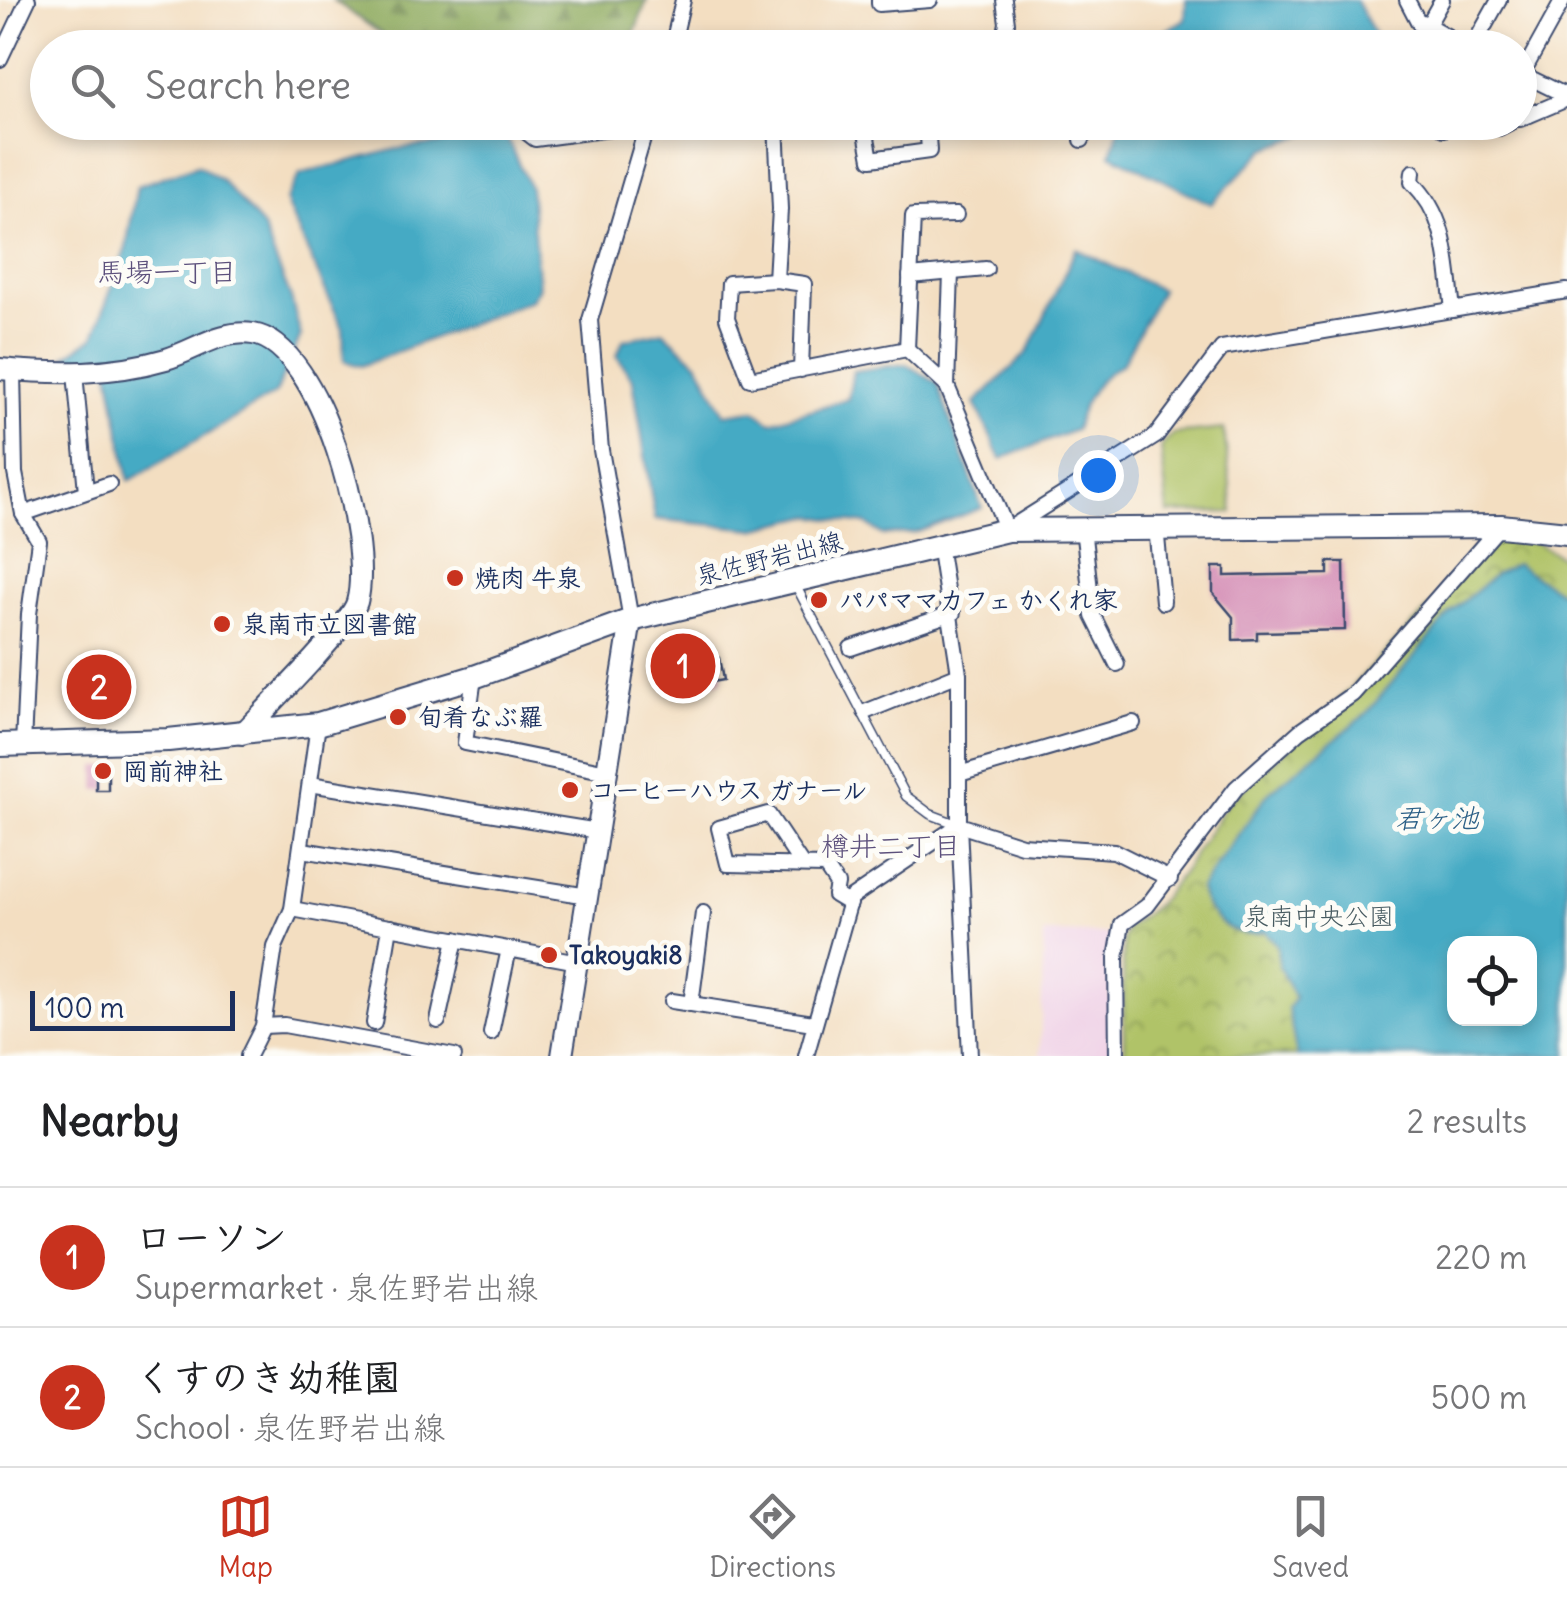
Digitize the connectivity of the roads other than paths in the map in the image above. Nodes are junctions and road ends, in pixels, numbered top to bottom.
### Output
1 (28, 0) edge
2 (683, 0) edge
3 (879, 0) edge
4 (930, 0) edge
5 (1004, 0) edge
6 (1407, 0) edge
7 (1442, 0) edge
8 (1499, 0) edge
9 (1563, 0) edge
10 (1425, 23) junction
11 (676, 30) edge
12 (1006, 30) edge
13 (1427, 30) edge
14 (1438, 30) edge
15 (1481, 30) edge
16 (1537, 45) edge
17 (0, 59) edge
18 (1537, 82) edge
19 (1567, 98) edge
20 (1537, 111) edge
21 (643, 140) edge
22 (777, 140) edge
23 (868, 140) edge
24 (928, 140) edge
25 (1413, 172) dead end
26 (956, 215) dead end
27 (986, 270) dead end
28 (951, 273) junction
29 (910, 276) junction
30 (776, 280) junction
31 (1567, 290) edge
32 (1453, 310) junction
33 (907, 349) junction
34 (7, 370) edge
35 (801, 370) junction
36 (75, 373) junction
37 (948, 386) junction
38 (109, 484) dead end
39 (86, 492) junction
40 (23, 514) junction
41 (1156, 526) junction
42 (1500, 526) junction
43 (1083, 528) junction
44 (1007, 530) junction
45 (1567, 534) edge
46 (939, 544) junction
47 (793, 580) junction
48 (1163, 602) dead end
49 (952, 613) junction
50 (631, 620) junction
51 (851, 648) dead end
52 (1116, 664) dead end
53 (959, 674) junction
54 (474, 677) junction
55 (865, 712) junction
56 (1133, 723) dead end
57 (318, 724) junction
58 (242, 734) junction
59 (12, 745) edge
60 (608, 772) junction
61 (959, 774) junction
62 (310, 784) junction
63 (959, 826) junction
64 (598, 831) junction
65 (302, 850) junction
66 (802, 865) junction
67 (1170, 879) junction
68 (588, 896) junction
69 (850, 904) junction
70 (292, 909) junction
71 (703, 913) dead end
72 (390, 927) junction
73 (456, 939) junction
74 (509, 949) junction
75 (578, 962) junction
76 (672, 1001) dead end
77 (691, 1004) junction
78 (438, 1021) dead end
79 (374, 1023) dead end
80 (813, 1024) junction
81 (263, 1026) junction
82 (491, 1033) dead end
83 (248, 1056) edge
84 (454, 1056) edge
85 (562, 1056) edge
86 (806, 1056) edge
87 (970, 1056) edge
88 (1117, 1056) edge

1 - 17 street
2 - 11 street
3 - 4 street
5 - 12 street
6 - 10 street
7 - 10 street
8 - 15 street
9 - 16 street
10 - 13 street
10 - 14 street
18 - 19 street
19 - 20 street
21 - 50 street
22 - 30 street
23 - 24 street
25 - 32 street
26 - 29 street
27 - 28 street
28 - 29 street
28 - 37 street
29 - 33 street
30 - 35 street
30 - 35 street
31 - 32 street
32 - 44 street
33 - 35 street
33 - 37 street
34 - 36 street
34 - 40 street
36 - 39 street
36 - 58 street
37 - 44 street
38 - 39 street
39 - 40 street
40 - 59 street
41 - 42 main road, 泉佐野岩出線
41 - 43 main road, 泉佐野岩出線
41 - 48 street
42 - 45 main road, 泉佐野岩出線
42 - 67 street
43 - 44 main road, 泉佐野岩出線
43 - 52 street
44 - 46 main road, 泉佐野岩出線
46 - 47 main road, 泉佐野岩出線
46 - 49 street
47 - 50 main road, 泉佐野岩出線
47 - 55 lane
49 - 51 street
49 - 53 street
50 - 54 main road, 泉佐野岩出線
50 - 60 street
53 - 55 street
53 - 61 street
54 - 57 main road, 泉佐野岩出線
54 - 60 street
55 - 63 lane
56 - 61 street
57 - 58 main road, 泉佐野岩出線
57 - 62 street
58 - 59 main road, 泉佐野岩出線
60 - 64 street
61 - 63 street
62 - 64 street
62 - 65 street
63 - 67 street
63 - 69 street
63 - 87 street
64 - 68 street
65 - 68 street
65 - 70 street
66 - 66 street
66 - 69 street
67 - 88 street
68 - 75 street
69 - 80 street
70 - 72 street
70 - 81 street
71 - 77 street
72 - 73 street
72 - 79 street
73 - 74 street
73 - 78 street
74 - 75 street
74 - 82 street
75 - 85 street
76 - 77 street
77 - 80 street
80 - 86 street
81 - 83 street
81 - 84 street

